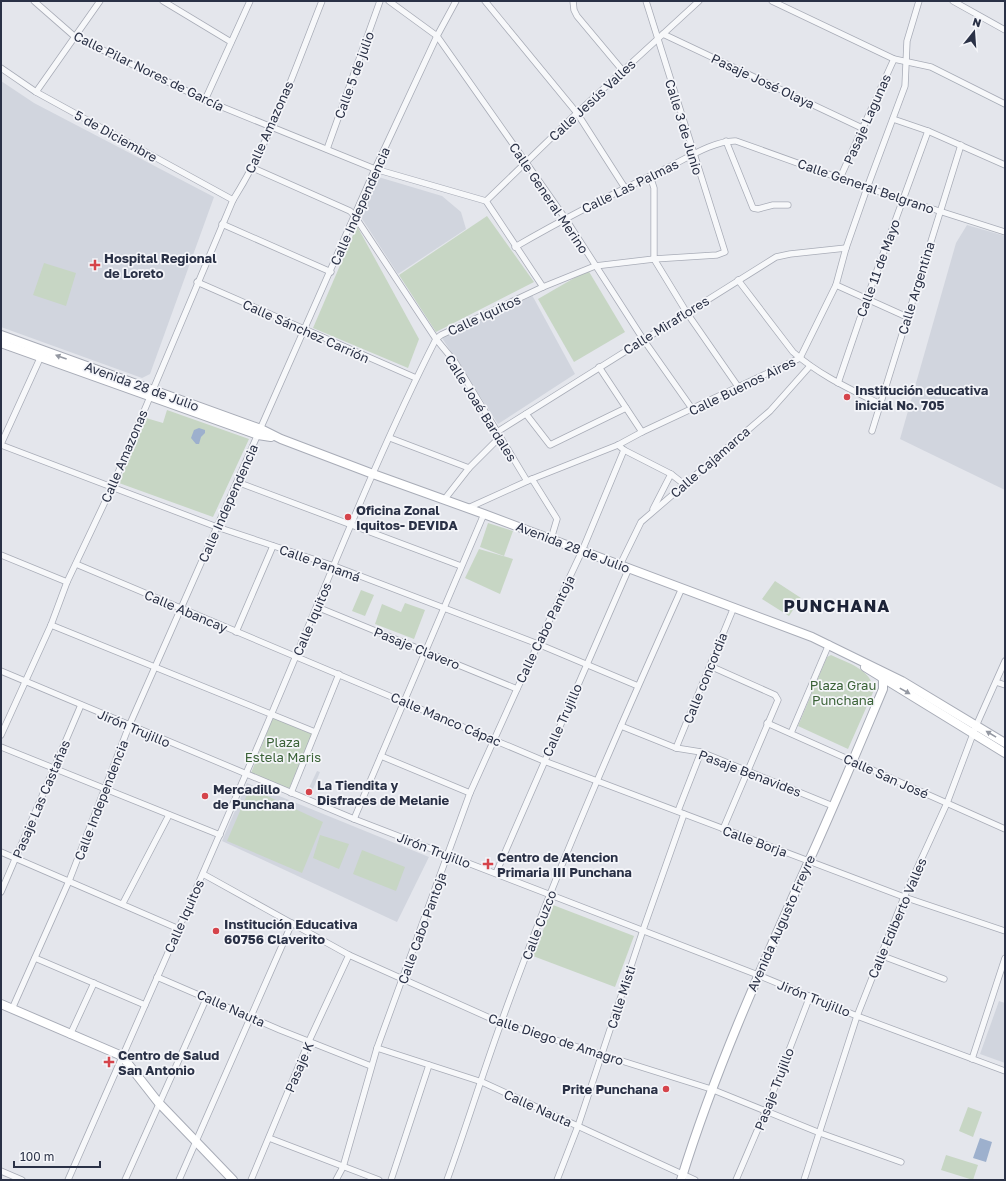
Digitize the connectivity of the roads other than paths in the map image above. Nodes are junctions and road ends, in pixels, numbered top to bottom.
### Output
1 (34, 1) edge
2 (100, 1) edge
3 (163, 1) edge
4 (250, 1) edge
5 (322, 1) edge
6 (380, 1) edge
7 (389, 1) edge
8 (456, 1) edge
9 (485, 1) edge
10 (573, 1) edge
11 (646, 1) edge
12 (699, 1) edge
13 (772, 1) edge
14 (919, 1) edge
15 (953, 1) edge
16 (1005, 30) edge
17 (663, 34) junction
18 (74, 36) junction
19 (437, 36) junction
20 (658, 40) junction
21 (231, 42) junction
22 (894, 59) junction
23 (907, 62) junction
24 (1, 68) edge
25 (623, 71) junction
26 (36, 92) junction
27 (205, 100) junction
28 (1005, 104) edge
29 (577, 113) junction
30 (893, 118) junction
31 (271, 128) junction
32 (862, 128) junction
33 (928, 132) junction
34 (726, 141) junction
35 (961, 145) junction
36 (327, 149) junction
37 (693, 155) junction
38 (525, 162) junction
39 (1005, 165) edge
40 (253, 168) junction
41 (375, 169) junction
42 (650, 176) junction
43 (840, 178) junction
44 (625, 188) junction
45 (867, 188) junction
46 (233, 200) junction
47 (902, 200) junction
48 (486, 201) junction
49 (788, 205) dead end
50 (939, 211) junction
51 (354, 215) junction
52 (565, 218) junction
53 (222, 224) junction
54 (1005, 232) edge
55 (515, 247) junction
56 (846, 248) junction
57 (725, 252) joint
58 (654, 259) junction
59 (595, 266) junction
60 (331, 272) junction
61 (738, 280) junction
62 (197, 282) junction
63 (836, 285) junction
64 (543, 287) junction
65 (866, 298) junction
66 (687, 313) junction
67 (907, 317) junction
68 (304, 330) junction
69 (1, 335) edge
70 (436, 339) junction
71 (643, 339) junction
72 (1, 343) edge
73 (43, 354) junction
74 (800, 358) junction
75 (810, 366) junction
76 (599, 367) junction
77 (416, 378) junction
78 (838, 383) junction
79 (740, 388) junction
80 (151, 393) junction
81 (880, 404) junction
82 (626, 408) junction
83 (693, 410) junction
84 (526, 414) junction
85 (872, 431) dead end
86 (260, 432) junction
87 (642, 432) junction
88 (498, 435) junction
89 (390, 438) junction
90 (1, 444) edge
91 (618, 445) junction
92 (624, 450) junction
93 (469, 468) junction
94 (373, 474) junction
95 (671, 474) junction
96 (530, 480) junction
97 (237, 482) junction
98 (686, 485) junction
99 (112, 487) junction
100 (444, 500) junction
101 (468, 508) junction
102 (652, 511) junction
103 (484, 514) junction
104 (351, 525) junction
105 (217, 527) junction
106 (551, 539) junction
107 (273, 546) junction
108 (582, 551) junction
109 (1, 555) edge
110 (76, 564) junction
111 (620, 565) junction
112 (334, 566) junction
113 (461, 566) junction
114 (629, 568) junction
115 (67, 582) junction
116 (682, 588) junction
117 (317, 606) junction
118 (734, 607) junction
119 (181, 609) junction
120 (443, 609) junction
121 (51, 625) junction
122 (236, 632) junction
123 (538, 644) junction
124 (829, 644) junction
125 (426, 651) junction
126 (296, 657) junction
127 (1005, 661) edge
128 (861, 662) junction
129 (587, 664) junction
130 (710, 666) junction
131 (155, 667) junction
132 (878, 670) junction
133 (1, 671) edge
134 (339, 674) junction
135 (883, 680) junction
136 (25, 682) junction
137 (996, 682) junction
138 (1005, 685) edge
139 (638, 686) junction
140 (517, 689) junction
141 (404, 701) junction
142 (81, 706) junction
143 (271, 715) junction
144 (767, 723) junction
145 (129, 726) junction
146 (621, 726) junction
147 (975, 730) junction
148 (315, 732) junction
149 (791, 733) junction
150 (1, 735) edge
151 (493, 740) junction
152 (1005, 743) edge
153 (1, 747) edge
154 (676, 748) junction
155 (701, 752) junction
156 (1005, 753) edge
157 (381, 756) junction
158 (544, 761) junction
159 (852, 761) junction
160 (54, 768) junction
161 (747, 771) junction
162 (246, 774) junction
163 (596, 780) junction
164 (106, 790) junction
165 (291, 793) junction
166 (470, 793) junction
167 (947, 803) junction
168 (833, 806) junction
169 (678, 811) junction
170 (684, 814) junction
171 (169, 815) junction
172 (354, 819) junction
173 (723, 829) junction
174 (1005, 829) edge
175 (220, 835) junction
176 (1, 852) edge
177 (447, 856) junction
178 (15, 858) junction
179 (809, 861) junction
180 (496, 873) junction
181 (203, 874) junction
182 (69, 881) junction
183 (1, 892) edge
184 (551, 894) junction
185 (904, 897) junction
186 (123, 903) junction
187 (292, 923) junction
188 (179, 929) junction
189 (643, 930) junction
190 (1005, 931) edge
191 (349, 955) junction
192 (880, 955) junction
193 (35, 958) junction
194 (1005, 958) edge
195 (758, 975) junction
196 (158, 976) junction
197 (404, 979) junction
198 (944, 979) dead end
199 (94, 983) junction
200 (810, 996) junction
201 (207, 997) junction
202 (1, 1004) edge
203 (145, 1005) junction
204 (12, 1009) junction
205 (857, 1016) junction
206 (251, 1018) junction
207 (501, 1023) junction
208 (70, 1035) junction
209 (309, 1041) junction
210 (377, 1048) junction
211 (602, 1054) junction
212 (122, 1056) junction
213 (972, 1059) junction
214 (429, 1065) junction
215 (372, 1066) junction
216 (1005, 1071) edge
217 (482, 1082) junction
218 (711, 1089) junction
219 (158, 1102) junction
220 (766, 1110) junction
221 (578, 1126) junction
222 (820, 1133) junction
223 (269, 1138) junction
224 (197, 1142) junction
225 (901, 1162) dead end
226 (343, 1167) junction
227 (1, 1171) edge
228 (682, 1177) edge
229 (13, 1178) edge
230 (22, 1180) edge
231 (68, 1180) edge
232 (126, 1180) edge
233 (179, 1180) edge
234 (233, 1180) edge
235 (251, 1180) edge
236 (336, 1180) edge
237 (379, 1180) edge
238 (391, 1180) edge
239 (447, 1180) edge
240 (557, 1180) edge
241 (695, 1180) edge
242 (736, 1180) edge
243 (804, 1180) edge

1 - 18 street, Calle Pilar Nores de García
2 - 18 street
3 - 21 street
4 - 21 street
5 - 31 street, Calle Amazonas
6 - 36 street, Calle 5 de julio
7 - 19 street, Calle General Merino
8 - 19 street, Calle Independencia
9 - 29 street
10 - 25 street
11 - 20 street, Calle 3 de Junio
12 - 17 street, Calle Jesús Valles
13 - 22 street
14 - 23 street, Calle Buenos Aires
15 - 16 street
17 - 20 street, Calle Jesús Valles
17 - 32 street, Pasaje José Olaya
18 - 26 street
18 - 27 street, Calle Pilar Nores de García
19 - 38 street, Calle General Merino
19 - 41 street, Calle Independencia
20 - 25 street, Calle Jesús Valles
20 - 37 street, Calle 3 de Junio
21 - 27 street
22 - 23 street
22 - 32 street, Pasaje Lagunas
23 - 28 street
23 - 30 street, Calle Buenos Aires
24 - 26 street, 5 de Diciembre
25 - 29 street, Calle Jesús Valles
26 - 46 street, 5 de Diciembre
27 - 31 street, Calle Pilar Nores de García
29 - 38 street, Calle Jesús Valles
29 - 44 street
30 - 33 street
30 - 45 street, Calle Buenos Aires
31 - 36 street, Calle Pilar Nores de García
31 - 40 street, Calle Amazonas
32 - 43 street, Pasaje Lagunas
33 - 35 street
33 - 47 street, Calle 11 de Mayo
34 - 37 street, Calle Las Palmas
34 - 43 street, Calle General Belgrano
34 - 49 street
35 - 39 street
35 - 50 street, Calle Argentina
36 - 41 street, Calle Pilar Nores de García
37 - 42 street, Calle Las Palmas
37 - 57 street, Calle 3 de Junio
38 - 48 street, Calle Jesús Valles
38 - 52 street, Calle General Merino
40 - 46 street, Calle Amazonas
40 - 51 street
41 - 48 street, Calle Pilar Nores de García
41 - 51 street, Calle Independencia
42 - 44 street, Calle Las Palmas
42 - 58 street
43 - 45 street, Calle General Belgrano
44 - 52 street, Calle Las Palmas
45 - 47 street, Calle General Belgrano
45 - 56 street, Calle Buenos Aires
46 - 53 street, Calle Amazonas
47 - 50 street, Calle General Belgrano
47 - 65 street, Calle 11 de Mayo
48 - 55 street
50 - 54 street, Calle General Belgrano
50 - 67 street, Calle Argentina
51 - 60 street, Calle Independencia
51 - 70 street, Calle Joaé Bardales
52 - 55 street, Calle Las Palmas
52 - 59 street, Calle General Merino
53 - 60 street
53 - 62 street, Calle Amazonas
55 - 64 street
56 - 61 street, Calle Miraflores
56 - 63 street, Calle Buenos Aires
57 - 58 street, Calle Iquitos
58 - 59 street, Calle Iquitos
58 - 66 street
59 - 64 street, Calle Iquitos
59 - 71 street, Calle General Merino
60 - 68 street, Calle Independencia
61 - 66 street, Calle Miraflores
61 - 74 street
62 - 68 street, Calle Sánchez Carrión
62 - 80 street, Calle Amazonas
63 - 65 street
63 - 74 street, Calle Buenos Aires
64 - 70 street, Calle Iquitos
65 - 67 street
65 - 78 street, Calle 11 de Mayo
66 - 71 street, Calle Miraflores
66 - 79 street
67 - 81 street, Calle Argentina
68 - 77 street, Calle Sánchez Carrión
68 - 86 street, Calle Independencia
69 - 73 main road, Avenida 28 de Julio
70 - 77 street, Calle Iquitos
70 - 88 street, Calle Joaé Bardales
71 - 76 street, Calle Miraflores
71 - 83 street, Calle General Merino
72 - 73 main road, Avenida 28 de Julio
73 - 80 main road, Avenida 28 de Julio
73 - 90 street
74 - 75 street
74 - 79 street, Calle Buenos Aires
75 - 78 street
75 - 98 street, Calle Cajamarca
76 - 82 street
76 - 84 street, Calle Miraflores
77 - 89 street, Calle Iquitos
78 - 81 street
79 - 83 street, Calle Buenos Aires
80 - 86 main road, Avenida 28 de Julio
80 - 99 street, Calle Amazonas
81 - 85 street, Calle Argentina
82 - 84 street
82 - 87 street
83 - 87 street, Calle Buenos Aires
84 - 88 street, Calle Miraflores
86 - 94 main road, Avenida 28 de Julio
86 - 97 street, Calle Independencia
87 - 91 street, Calle Buenos Aires
88 - 93 street, Calle Miraflores
88 - 96 street, Calle Joaé Bardales
89 - 93 street
89 - 94 street, Calle Iquitos
90 - 99 street, Calle Panamá
91 - 92 street
91 - 96 street, Calle Buenos Aires
92 - 95 street
92 - 108 street, Calle Cabo Pantoja
93 - 100 street, Calle Miraflores
94 - 100 main road, Avenida 28 de Julio
94 - 104 street, Calle Iquitos
95 - 98 street
95 - 102 street
96 - 101 street, Calle Buenos Aires
96 - 106 street, Calle Joaé Bardales
97 - 104 street
97 - 105 street, Calle Independencia
98 - 102 street, Calle Cajamarca
99 - 105 street, Calle Panamá
99 - 110 street, Calle Amazonas
100 - 101 main road, Avenida 28 de Julio
101 - 103 main road, Avenida 28 de Julio
102 - 111 street, Calle Cajamarca
103 - 106 main road, Avenida 28 de Julio
103 - 113 street
104 - 112 street, Calle Iquitos
104 - 113 street
105 - 107 street, Calle Panamá
105 - 119 street, Calle Independencia
106 - 108 main road, Avenida 28 de Julio
107 - 112 street, Calle Panamá
107 - 122 street
108 - 111 main road, Avenida 28 de Julio
108 - 123 street, Calle Cabo Pantoja
109 - 115 street
110 - 115 street, Calle Amazonas
110 - 119 street, Calle Abancay
111 - 114 main road, Avenida 28 de Julio
112 - 117 street, Calle Iquitos
112 - 120 street, Calle Panamá
113 - 120 street
114 - 116 main road, Avenida 28 de Julio
114 - 129 street, Calle Trujillo
115 - 121 street, Calle Amazonas
116 - 118 main road, Avenida 28 de Julio
116 - 139 street, Calle Cuzco
117 - 125 street, Pasaje Clavero
117 - 126 street, Calle Iquitos
118 - 124 main road, Avenida 28 de Julio
118 - 130 street, Calle concordia
119 - 122 street, Calle Abancay
119 - 131 street, Calle Independencia
120 - 123 street, Calle Panamá
120 - 125 street
121 - 131 street
121 - 136 street, Calle Amazonas
122 - 126 street, Calle Abancay
123 - 129 street, Calle Panamá
123 - 140 street, Calle Cabo Pantoja
124 - 128 main road, Avenida 28 de Julio
124 - 149 street
125 - 140 street, Pasaje Clavero
125 - 141 street
126 - 134 street, Calle Manco Cápac
126 - 143 street, Calle Iquitos
127 - 137 street, Calle Ediberto Valles
128 - 132 main road, Avenida 28 de Julio
128 - 135 main road, Avenida 28 de Julio
129 - 139 street, Calle Panamá
129 - 158 street, Calle Trujillo
130 - 144 street
130 - 154 street, Calle concordia
131 - 143 street
131 - 145 street, Calle Independencia
132 - 135 main road
132 - 147 main road, Avenida 28 de Julio
133 - 136 street, Jirón Trujillo
134 - 141 street, Calle Manco Cápac
134 - 148 street
135 -> 147 main road, Avenida 28 de Julio
135 - 159 main road, Avenida Augusto Freyre
136 - 142 street, Jirón Trujillo
136 - 150 street, Calle Amazonas
137 - 138 street
137 - 147 street, Calle Ediberto Valles
139 - 146 street, Calle Cuzco
140 - 151 street, Calle Cabo Pantoja
141 - 151 street, Calle Manco Cápac
141 - 157 street
142 - 145 street, Jirón Trujillo
142 - 160 street, Pasaje Las Castañas
143 - 148 street
143 - 162 street, Calle Iquitos
144 - 149 street, Calle San José
144 - 161 street
145 - 162 street, Jirón Trujillo
145 - 164 street, Calle Independencia
146 - 154 street, Pasaje Benavides
146 - 163 street, Calle Cuzco
152 -> 147 main road, Avenida 28 de Julio
147 - 156 main road, Avenida 28 de Julio
147 - 167 street, Calle Ediberto Valles
148 - 165 street
149 - 159 street, Calle San José
151 - 158 street, Calle Manco Cápac
151 - 166 street, Calle Cabo Pantoja
153 - 160 street
154 - 155 street, Pasaje Benavides
155 - 161 street, Pasaje Benavides
155 - 169 street
157 - 166 street
157 - 172 street
158 - 163 street, Calle Manco Cápac
158 - 180 street, Calle Trujillo
159 - 167 street, Calle San José
159 - 168 main road, Avenida Augusto Freyre
160 - 164 street
160 - 178 street, Pasaje Las Castañas
161 - 168 street, Pasaje Benavides
161 - 173 street
162 - 165 street, Jirón Trujillo
162 - 175 street, Calle Iquitos
163 - 169 street, Calle Borja
163 - 184 street, Calle Cuzco
164 - 171 street
164 - 182 street, Calle Independencia
165 - 172 street, Jirón Trujillo
166 - 177 street, Calle Cabo Pantoja
167 - 174 street, Calle San José
167 - 185 street, Calle Ediberto Valles
168 - 179 main road, Avenida Augusto Freyre
169 - 170 street, Calle Borja
170 - 173 street, Calle Borja
170 - 189 street, Calle Misti
171 - 175 street
171 - 186 street
172 - 177 street, Jirón Trujillo
173 - 179 street, Calle Borja
175 - 181 street, Calle Iquitos
176 - 178 street
177 - 180 street, Jirón Trujillo
177 - 197 street, Calle Cabo Pantoja
178 - 182 street
178 - 183 street, Pasaje Las Castañas
179 - 185 street, Calle Borja
179 - 195 main road, Avenida Augusto Freyre
180 - 184 street, Jirón Trujillo
181 - 187 street, Calle Diego de Amagro
181 - 188 street, Calle Iquitos
182 - 186 street
182 - 193 street, Calle Independencia
184 - 189 street, Jirón Trujillo
184 - 207 street, Calle Cuzco
185 - 190 street, Calle Borja
185 - 192 street, Calle Ediberto Valles
186 - 188 street
187 - 191 street, Calle Diego de Amagro
187 - 206 street
188 - 196 street, Calle Iquitos
189 - 195 street, Jirón Trujillo
189 - 211 street, Calle Misti
191 - 197 street, Calle Diego de Amagro
191 - 209 street, Pasaje K
192 - 198 street
192 - 205 street, Calle Ediberto Valles
193 - 199 street
193 - 204 street, Calle Independencia
194 - 213 street
195 - 200 street, Jirón Trujillo
195 - 218 main road, Avenida Augusto Freyre
196 - 201 street, Calle Nauta
196 - 203 street, Calle Iquitos
197 - 207 street, Calle Diego de Amagro
197 - 210 street, Calle Cabo Pantoja
199 - 203 street
199 - 208 street
200 - 205 street, Jirón Trujillo
200 - 220 street, Pasaje Trujillo
201 - 206 street, Calle Nauta
201 - 219 street
202 - 204 main road
203 - 212 street, Calle Iquitos
204 - 208 main road
205 - 213 street, Jirón Trujillo
205 - 222 street, Calle Ediberto Valles
206 - 209 street, Calle Nauta
206 - 224 street
207 - 211 street, Calle Diego de Amagro
207 - 217 street, Calle Cuzco
208 - 212 main road
209 - 215 street, Calle Nauta
209 - 223 street, Pasaje K
210 - 214 street, Calle Nauta
210 - 215 street, Calle Cabo Pantoja
211 - 218 street, Calle Diego de Amagro
211 - 221 street, Calle Misti
212 - 219 main road
212 - 231 street, Calle Iquitos
213 - 216 street, Jirón Trujillo
214 - 217 street, Calle Nauta
214 - 238 street
215 - 226 street, Calle Cabo Pantoja
217 - 221 street, Calle Nauta
217 - 239 street, Calle Cuzco
218 - 220 street, Calle Diego de Amagro
218 - 228 main road, Avenida Augusto Freyre
219 - 224 main road
219 - 232 street
220 - 222 street, Calle Diego de Amagro
220 - 242 street, Pasaje Trujillo
221 - 228 street, Calle Nauta
221 - 240 street, Calle Misti
222 - 225 street, Calle Diego de Amagro
222 - 243 street, Calle Ediberto Valles
223 - 226 street
223 - 235 street, Pasaje K
224 - 233 street
224 - 234 main road
226 - 236 street, Calle Cabo Pantoja
226 - 237 street
227 - 229 street
228 - 241 street, Calle Nauta
229 - 230 street

